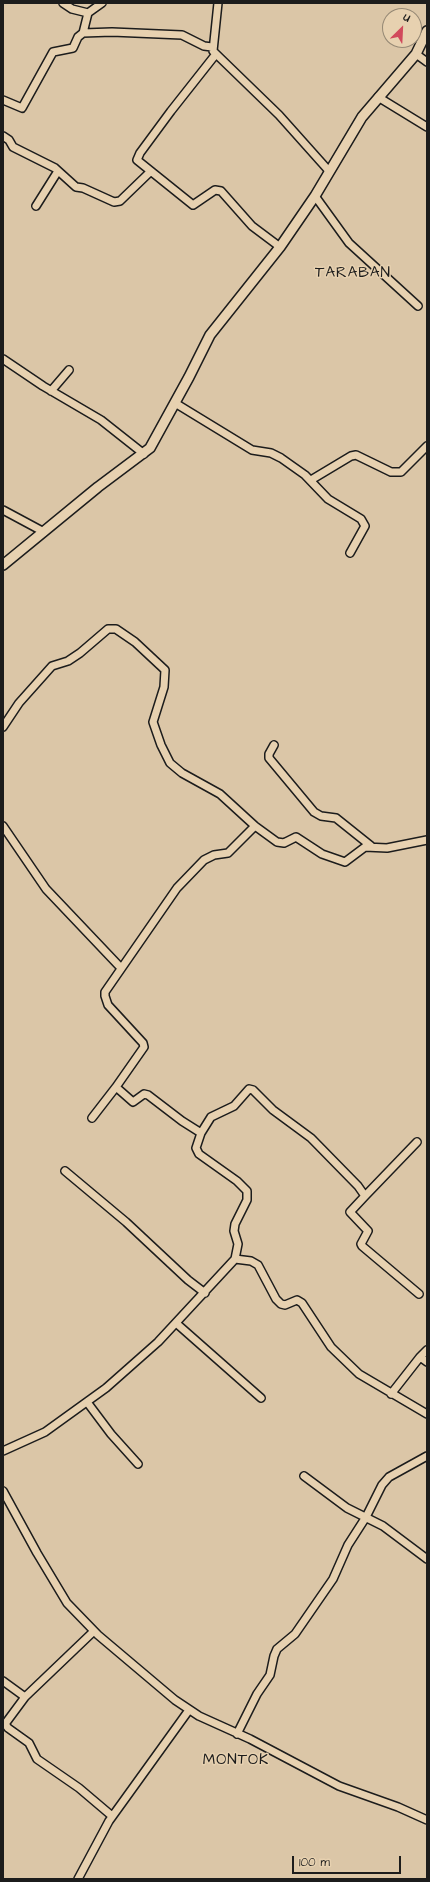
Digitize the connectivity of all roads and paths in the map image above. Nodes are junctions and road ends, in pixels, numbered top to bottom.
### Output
1 (63, 3) edge
2 (102, 3) edge
3 (218, 3) edge
4 (88, 13) junction
5 (427, 31) edge
6 (83, 33) junction
7 (212, 47) junction
8 (216, 54) junction
9 (416, 54) junction
10 (427, 62) edge
11 (378, 97) junction
12 (3, 100) edge
13 (427, 127) edge
14 (3, 136) edge
15 (58, 170) junction
16 (329, 171) junction
17 (150, 172) junction
18 (316, 196) junction
19 (36, 206) dead end
20 (280, 247) junction
21 (418, 306) dead end
22 (3, 359) edge
23 (69, 370) dead end
24 (51, 391) junction
25 (175, 403) junction
26 (427, 446) edge
27 (144, 454) junction
28 (311, 480) junction
29 (3, 510) edge
30 (44, 532) junction
31 (350, 553) dead end
32 (3, 565) edge
33 (3, 728) edge
34 (274, 745) dead end
35 (3, 826) edge
36 (255, 826) junction
37 (427, 840) edge
38 (371, 846) junction
39 (121, 968) junction
40 (116, 1087) junction
41 (92, 1118) dead end
42 (201, 1133) junction
43 (416, 1142) dead end
44 (65, 1171) dead end
45 (365, 1196) junction
46 (235, 1259) junction
47 (205, 1294) junction
48 (419, 1294) dead end
49 (176, 1323) junction
50 (427, 1350) edge
51 (420, 1357) junction
52 (427, 1362) edge
53 (391, 1394) junction
54 (261, 1398) dead end
55 (87, 1402) junction
56 (427, 1414) edge
57 (3, 1452) edge
58 (427, 1456) edge
59 (138, 1464) dead end
60 (304, 1476) dead end
61 (3, 1491) edge
62 (366, 1517) junction
63 (427, 1559) edge
64 (94, 1631) junction
65 (3, 1681) edge
66 (25, 1697) junction
67 (189, 1710) junction
68 (237, 1734) junction
69 (112, 1816) junction
70 (427, 1820) edge
71 (78, 1879) edge

1 - 4 street
2 - 4 street
3 - 7 street
4 - 6 street
5 - 9 street
6 - 7 street
6 - 12 street
7 - 8 street
8 - 16 street
8 - 17 street
9 - 10 street
9 - 11 street
11 - 13 street
11 - 16 street
14 - 15 street
15 - 17 street
15 - 19 street
16 - 18 street
17 - 20 street
18 - 20 street
18 - 21 street
20 - 25 street
22 - 24 street
23 - 24 street
24 - 27 street
25 - 27 street
25 - 28 street
26 - 28 street
27 - 30 street
28 - 31 street
29 - 30 street
30 - 32 street
33 - 36 street
34 - 38 street
35 - 39 street
36 - 38 street
36 - 39 street
37 - 38 street
39 - 40 street
40 - 41 street
40 - 42 street
42 - 45 street
42 - 46 street
43 - 45 street
44 - 47 street
45 - 48 street
46 - 47 street
46 - 53 street
47 - 49 street
49 - 54 street
49 - 55 street
50 - 51 street
51 - 52 street
51 - 53 street
53 - 56 street
55 - 57 street
55 - 59 street
58 - 62 street
60 - 62 street
61 - 64 street
62 - 63 street
62 - 68 street
64 - 66 street
64 - 67 street
65 - 66 street
66 - 69 street
67 - 68 street
67 - 69 street
68 - 70 street
69 - 71 street

